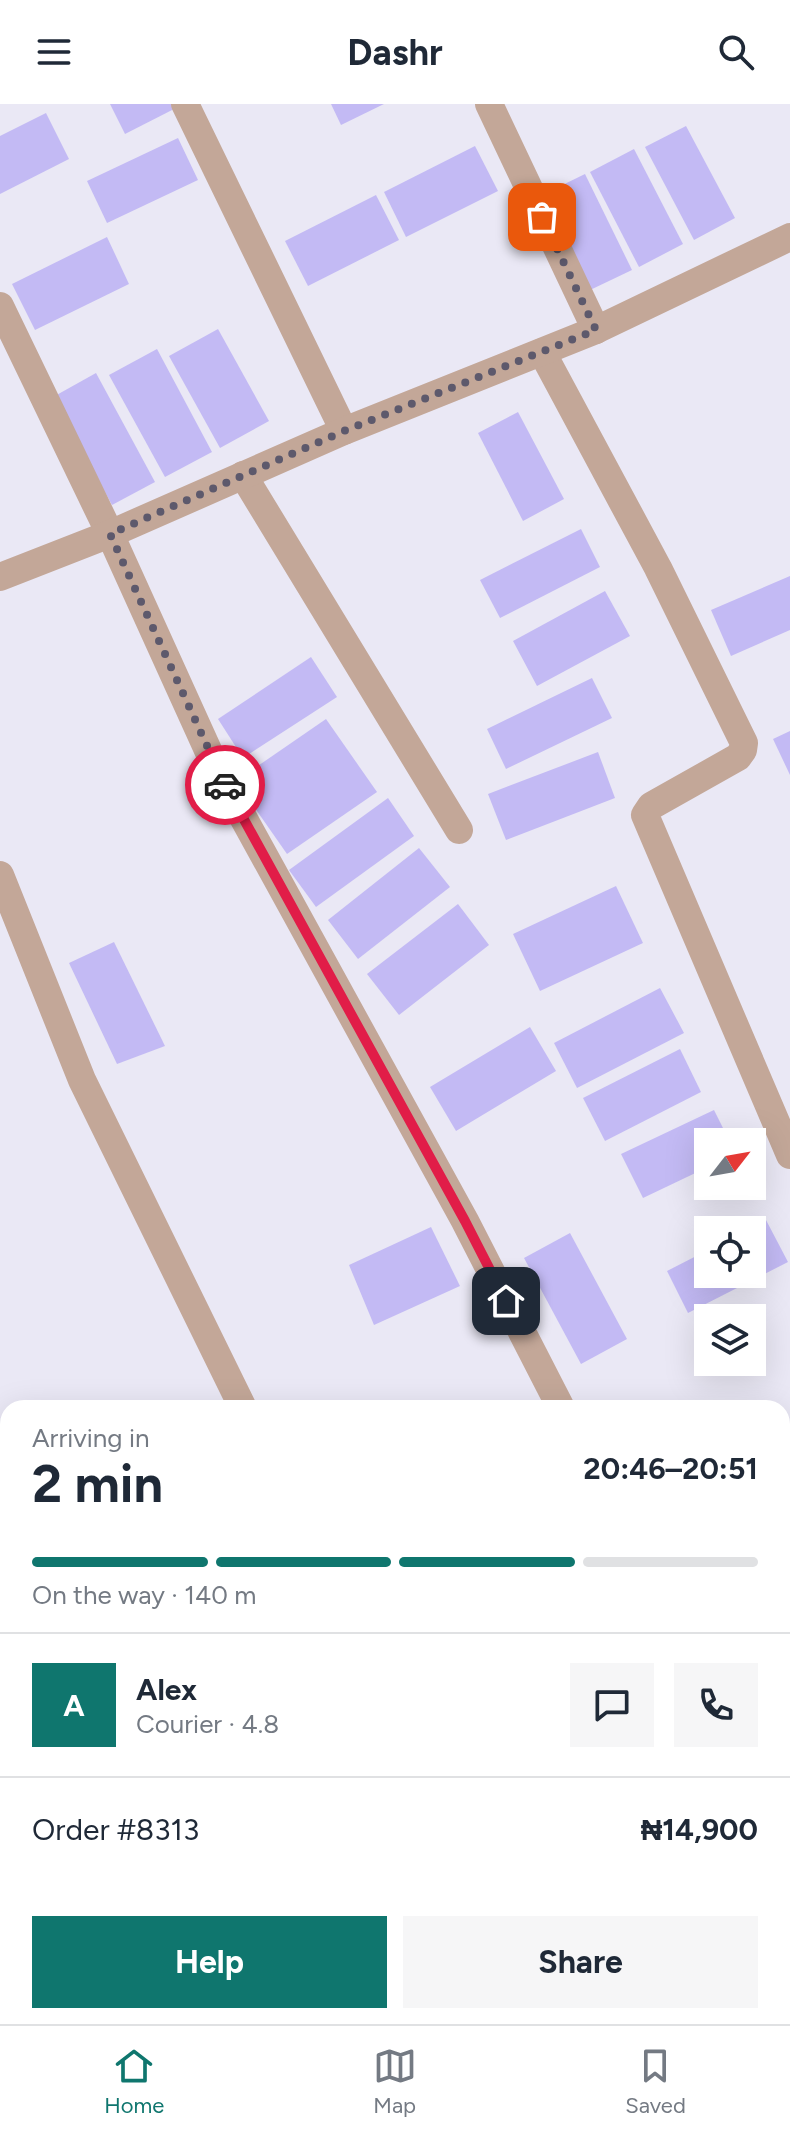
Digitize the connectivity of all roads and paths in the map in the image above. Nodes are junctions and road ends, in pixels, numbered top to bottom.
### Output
1 (185, 104) edge
2 (489, 104) edge
3 (790, 237) edge
4 (0, 306) edge
5 (596, 330) junction
6 (542, 352) junction
7 (344, 431) junction
8 (243, 475) junction
9 (110, 534) junction
10 (0, 577) edge
11 (459, 830) dead end
12 (0, 875) edge
13 (790, 1155) edge
14 (239, 1400) edge
15 (557, 1400) edge

1 - 7 street
2 - 5 street
3 - 5 street
4 - 9 street
5 - 6 street
6 - 7 street
6 - 13 street
7 - 8 street
8 - 9 street
8 - 11 street
9 - 10 street
9 - 15 street
12 - 14 street

